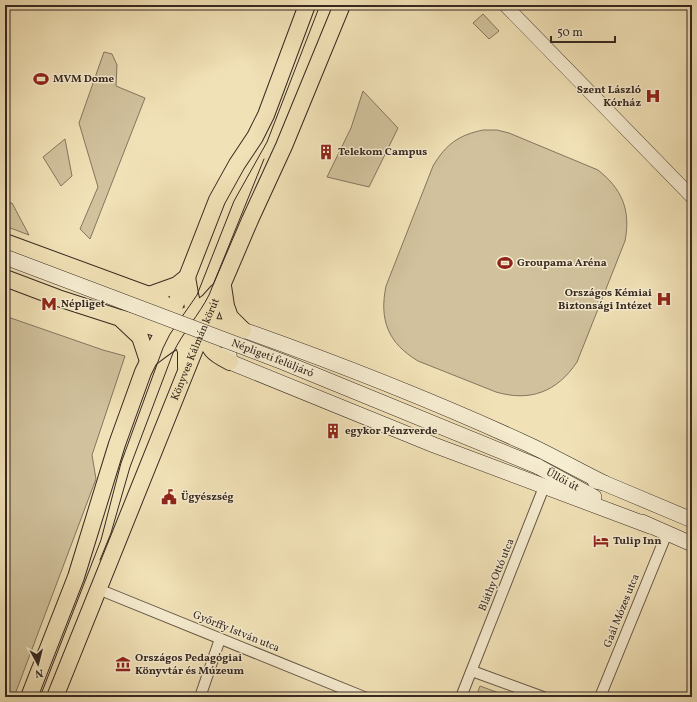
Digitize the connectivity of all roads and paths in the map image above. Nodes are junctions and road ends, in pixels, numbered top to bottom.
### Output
1 (307, 5) edge
2 (342, 5) edge
3 (505, 5) edge
4 (692, 197) edge
5 (5, 242) edge
6 (5, 257) edge
7 (73, 268) junction
8 (187, 277) junction
9 (5, 278) edge
10 (103, 278) junction
11 (223, 284) junction
12 (149, 295) junction
13 (58, 298) junction
14 (91, 308) junction
15 (194, 312) junction
16 (120, 318) junction
17 (171, 319) junction
18 (203, 329) junction
19 (243, 330) junction
20 (181, 336) junction
21 (327, 360) junction
22 (148, 361) junction
23 (230, 362) junction
24 (186, 371) junction
25 (314, 396) junction
26 (537, 466) junction
27 (604, 483) junction
28 (544, 487) junction
29 (692, 520) edge
30 (650, 526) junction
31 (666, 533) junction
32 (692, 544) edge
33 (98, 589) junction
34 (220, 639) junction
35 (472, 671) junction
36 (29, 697) edge
37 (55, 697) edge
38 (200, 697) edge
39 (364, 697) edge
40 (462, 697) edge
41 (543, 697) edge
42 (600, 697) edge

1 - 8 main road
2 - 11 main road, Könyves Kálmán körút
3 - 4 street
5 - 7 main road
6 - 26 main road, Népligeti felüljáró, bridge
7 - 10 main road
7 - 13 main road
8 - 12 main road
8 - 15 main road
8 - 17 main road
9 - 13 main road
10 - 12 main road
10 - 14 main road
11 - 15 main road
11 - 18 main road, Könyves Kálmán körút
11 - 19 main road
12 - 17 main road
13 - 14 main road
14 - 16 main road
15 - 17 main road
15 - 18 main road
16 - 17 main road
16 - 22 main road
17 - 20 main road
17 - 22 main road
18 - 19 main road
18 - 20 main road
18 - 23 main road
18 - 24 main road, Könyves Kálmán körút
19 - 21 main road
19 - 23 main road
20 - 22 main road
20 - 24 main road
21 - 25 main road
21 - 27 main road
22 - 36 main road
23 - 24 main road
23 - 25 main road
24 - 33 main road, Könyves Kálmán körút
25 - 28 main road
26 - 27 main road, Üllői út
26 - 30 main road, Üllői út
27 - 29 main road, Üllői út
28 - 30 main road
28 - 35 street, Bláthy Ottó utca
30 - 31 main road, Üllői út
31 - 32 main road, Üllői út
31 - 42 street, Gaál Mózes utca
33 - 34 street, Győrffy István utca
33 - 37 main road, Könyves Kálmán körút
34 - 38 street
34 - 39 street, Győrffy István utca
35 - 40 street, Bláthy Ottó utca
35 - 41 street

